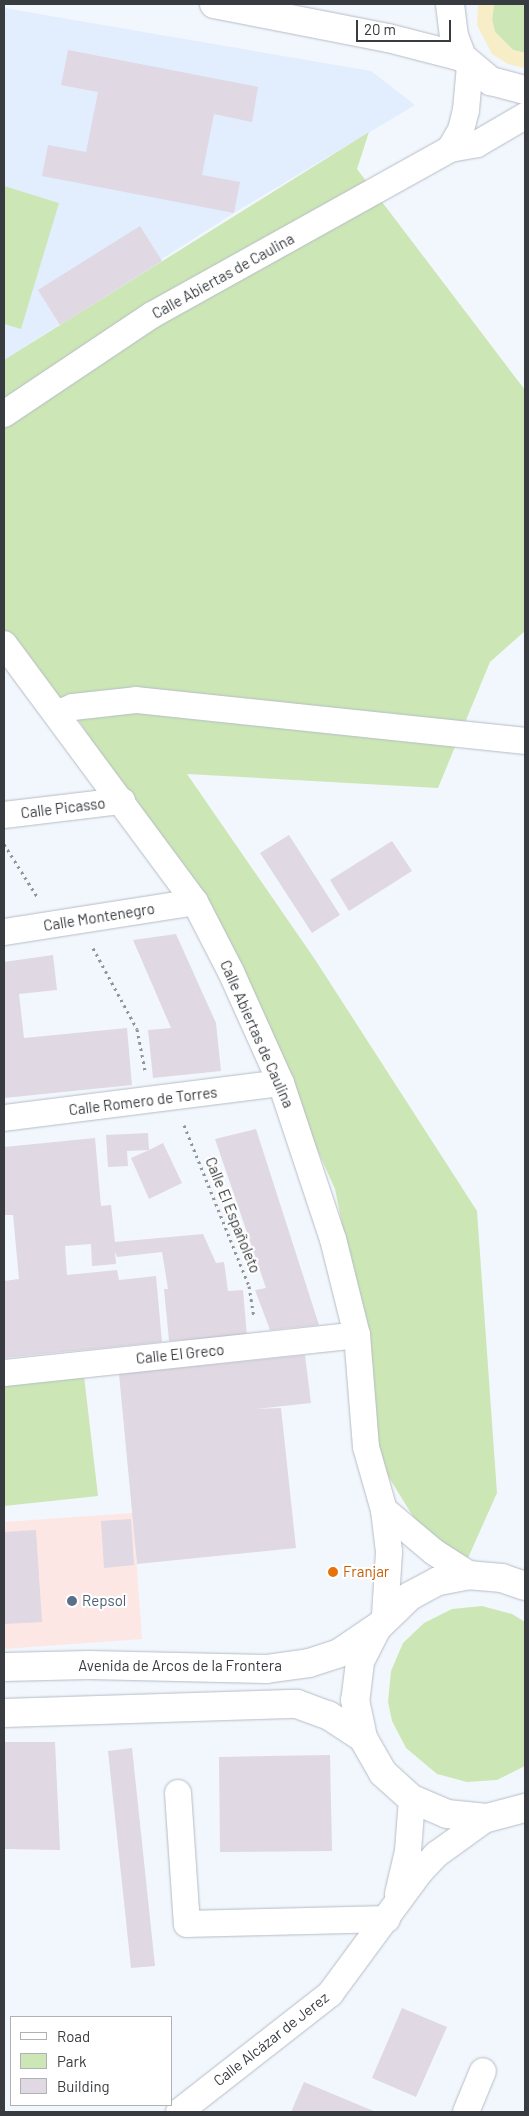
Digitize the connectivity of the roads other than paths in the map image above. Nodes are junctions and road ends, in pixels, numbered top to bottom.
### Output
1 (214, 4) edge
2 (450, 4) edge
3 (466, 62) junction
4 (525, 90) edge
5 (525, 116) edge
6 (450, 149) junction
7 (4, 414) edge
8 (4, 644) edge
9 (57, 714) junction
10 (525, 741) edge
11 (122, 801) junction
12 (4, 815) edge
13 (195, 902) junction
14 (4, 932) edge
15 (281, 1084) junction
16 (4, 1118) edge
17 (357, 1335) junction
18 (4, 1373) edge
19 (384, 1510) junction
20 (470, 1575) junction
21 (525, 1586) edge
22 (381, 1622) junction
23 (4, 1667) edge
24 (4, 1713) edge
25 (363, 1738) junction
26 (178, 1793) dead end
27 (412, 1799) junction
28 (525, 1808) edge
29 (486, 1818) junction
30 (390, 1915) junction
31 (484, 2071) dead end
32 (179, 2112) edge
33 (466, 2112) edge

1 - 3 main road
2 - 3 main road
3 - 4 main road
3 - 6 street
5 - 6 street, Calle Abiertas de Caulina
6 - 7 street, Calle Abiertas de Caulina
8 - 9 street, Calle Abiertas de Caulina
9 - 10 street
9 - 11 street, Calle Abiertas de Caulina
11 - 12 street, Calle Picasso
11 - 13 street, Calle Abiertas de Caulina
13 - 14 street, Calle Montenegro
13 - 15 street, Calle Abiertas de Caulina
15 - 16 street, Calle Romero de Torres
15 - 17 street, Calle Abiertas de Caulina
17 - 18 street, Calle El Greco
17 - 19 street, Calle Abiertas de Caulina
19 - 20 street
19 - 22 street, Calle Abiertas de Caulina
20 - 21 main road, Avenida de Arcos de la Frontera
20 - 22 main road, Avenida de Arcos de la Frontera
22 - 23 main road, Avenida de Arcos de la Frontera
22 - 25 main road
24 - 25 main road
25 - 27 main road
26 - 30 street
27 - 29 main road
27 - 30 street, Calle Alcázar de Jerez
28 - 29 main road
29 - 30 street, Calle Alcázar de Jerez
30 - 32 street, Calle Alcázar de Jerez
31 - 33 street

